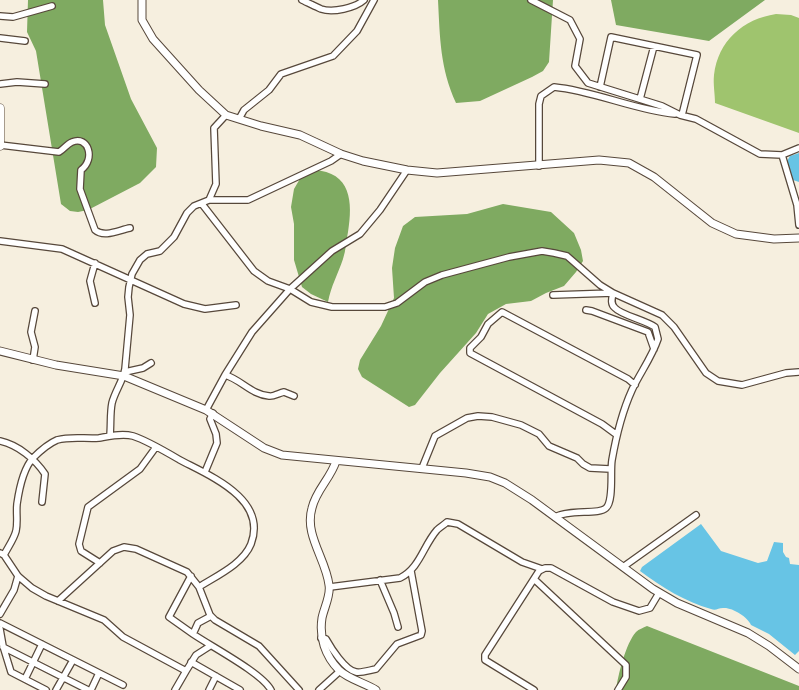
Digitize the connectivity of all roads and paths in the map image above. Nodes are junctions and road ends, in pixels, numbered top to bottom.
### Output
1 (142, 0) edge
2 (302, 0) edge
3 (364, 0) edge
4 (374, 0) edge
5 (532, 0) edge
6 (548, 0) edge
7 (52, 6) dead end
8 (546, 7) junction
9 (0, 16) edge
10 (0, 38) edge
11 (24, 41) dead end
12 (654, 46) junction
13 (0, 84) edge
14 (46, 84) dead end
15 (600, 87) junction
16 (640, 100) junction
17 (0, 108) edge
18 (226, 115) junction
19 (681, 115) junction
20 (239, 119) junction
21 (0, 135) edge
22 (0, 145) edge
23 (799, 148) edge
24 (341, 154) junction
25 (782, 155) junction
26 (539, 166) junction
27 (406, 170) junction
28 (209, 200) junction
29 (202, 204) junction
30 (799, 225) edge
31 (130, 228) dead end
32 (799, 238) edge
33 (0, 242) edge
34 (96, 263) junction
35 (131, 280) junction
36 (290, 290) junction
37 (613, 293) junction
38 (553, 296) dead end
39 (94, 303) dead end
40 (236, 305) dead end
41 (586, 310) dead end
42 (35, 311) dead end
43 (654, 349) junction
44 (0, 350) edge
45 (33, 360) junction
46 (151, 363) dead end
47 (799, 372) edge
48 (124, 374) junction
49 (224, 375) junction
50 (635, 385) junction
51 (294, 396) dead end
52 (210, 411) junction
53 (110, 435) junction
54 (617, 435) junction
55 (0, 441) edge
56 (156, 448) junction
57 (32, 459) junction
58 (336, 460) junction
59 (422, 468) junction
60 (610, 469) junction
61 (205, 472) junction
62 (42, 502) dead end
63 (696, 516) dead end
64 (555, 517) junction
65 (2, 554) edge
66 (100, 563) junction
67 (623, 567) junction
68 (542, 569) junction
69 (410, 572) junction
70 (18, 576) junction
71 (191, 576) junction
72 (534, 579) junction
73 (380, 580) junction
74 (199, 587) junction
75 (330, 587) junction
76 (659, 593) junction
77 (58, 601) junction
78 (0, 614) edge
79 (212, 616) junction
80 (0, 623) edge
81 (398, 627) dead end
82 (0, 628) edge
83 (194, 634) junction
84 (321, 638) junction
85 (42, 644) junction
86 (210, 646) junction
87 (4, 647) junction
88 (72, 660) junction
89 (34, 662) junction
90 (191, 662) junction
91 (799, 669) edge
92 (186, 671) junction
93 (340, 671) junction
94 (100, 673) junction
95 (216, 676) junction
96 (63, 677) junction
97 (25, 679) junction
98 (46, 690) edge
99 (56, 690) edge
100 (89, 690) edge
101 (114, 690) edge
102 (175, 690) edge
103 (209, 690) edge
104 (240, 690) edge
105 (272, 690) edge
106 (299, 690) edge
107 (319, 690) edge
108 (376, 690) edge
109 (534, 690) edge
110 (618, 690) edge

1 - 18 street
2 - 3 street
4 - 20 street
5 - 8 street
6 - 8 street
7 - 9 street
8 - 15 street
10 - 11 street
12 - 15 street
12 - 16 street
12 - 19 street
13 - 14 street
15 - 16 street
16 - 19 street
17 - 21 main road
18 - 20 street
18 - 28 street
19 - 25 street
19 - 26 street
20 - 24 street
21 - 22 main road
22 - 31 street
23 - 25 street
24 - 27 street
24 - 28 street
25 - 30 street
26 - 27 street
26 - 32 street
27 - 36 street
28 - 29 street
29 - 35 street
29 - 36 street
33 - 34 street
34 - 35 street
34 - 39 street
35 - 40 street
35 - 48 street
36 - 37 street
36 - 49 street
37 - 38 street
37 - 43 street
37 - 47 street
41 - 43 street
42 - 45 street
43 - 50 street
44 - 45 street
45 - 48 street
46 - 48 street
48 - 52 street
48 - 53 street
49 - 51 street
49 - 52 street
50 - 54 street
50 - 54 street
52 - 58 street
52 - 61 street
53 - 56 street
53 - 57 street
54 - 60 street
55 - 57 street
56 - 61 street
56 - 66 street
57 - 62 street
57 - 65 street
58 - 59 street
58 - 75 street
59 - 60 street
59 - 64 street
60 - 64 street
61 - 74 street
63 - 67 street
64 - 67 street
65 - 70 street
66 - 71 street
66 - 77 street
67 - 76 street
68 - 69 street
68 - 72 street
68 - 76 street
69 - 73 street
69 - 84 street
70 - 77 street
70 - 78 street
71 - 74 street
71 - 83 street
72 - 109 street
72 - 110 street
73 - 75 street
73 - 81 street
74 - 79 street
75 - 84 street
76 - 91 street
77 - 92 street
79 - 83 street
79 - 106 street
80 - 85 street
82 - 87 street
83 - 86 street
84 - 93 street
85 - 88 street
85 - 89 street
86 - 90 street
86 - 105 street
87 - 89 street
87 - 97 street
88 - 94 street
88 - 96 street
89 - 96 street
89 - 97 street
90 - 92 street
90 - 95 street
92 - 102 street
93 - 107 street
93 - 108 street
94 - 100 street
94 - 101 street
95 - 103 street
95 - 104 street
96 - 99 street
96 - 100 street
97 - 98 street

